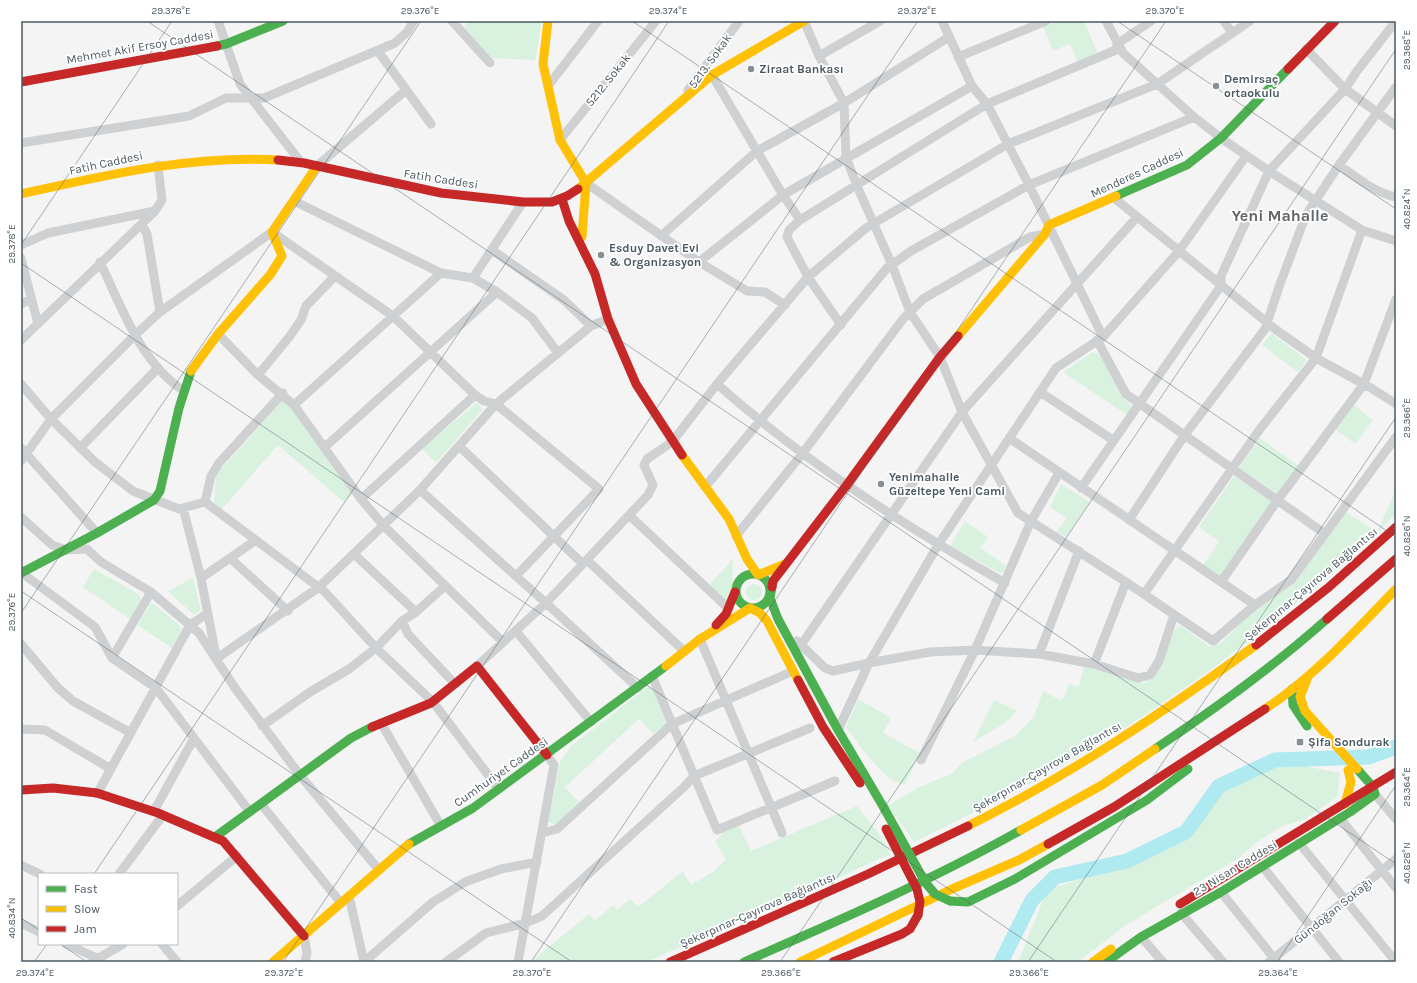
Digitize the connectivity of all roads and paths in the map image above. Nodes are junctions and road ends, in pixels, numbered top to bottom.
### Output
1 (218, 21) edge
2 (283, 21) edge
3 (414, 21) edge
4 (452, 21) edge
5 (548, 21) edge
6 (598, 21) edge
7 (656, 21) edge
8 (739, 21) edge
9 (804, 21) edge
10 (880, 21) edge
11 (942, 21) edge
12 (1046, 21) edge
13 (1106, 21) edge
14 (1151, 21) edge
15 (1224, 21) edge
16 (1250, 21) edge
17 (1335, 21) edge
18 (1396, 21) edge
19 (1232, 33) junction
20 (949, 37) junction
21 (226, 44) junction
22 (1117, 44) junction
23 (1306, 49) junction
24 (378, 51) junction
25 (819, 56) junction
26 (958, 57) junction
27 (490, 63) dead end
28 (712, 75) junction
29 (21, 82) edge
30 (1156, 84) junction
31 (548, 86) junction
32 (972, 86) junction
33 (1396, 87) edge
34 (406, 90) junction
35 (1345, 90) junction
36 (249, 97) junction
37 (680, 101) junction
38 (844, 102) junction
39 (987, 104) junction
40 (1376, 113) junction
41 (1194, 117) junction
42 (431, 124) dead end
43 (1396, 126) edge
44 (1221, 138) junction
45 (560, 140) junction
46 (21, 143) edge
47 (1008, 144) junction
48 (757, 151) junction
49 (1246, 156) junction
50 (846, 157) junction
51 (300, 161) junction
52 (158, 165) junction
53 (1339, 165) junction
54 (317, 166) junction
55 (1268, 171) junction
56 (586, 183) junction
57 (1029, 185) junction
58 (857, 186) junction
59 (21, 194) edge
60 (783, 195) junction
61 (1396, 196) edge
62 (564, 197) junction
63 (1113, 197) junction
64 (1315, 200) junction
65 (294, 201) junction
66 (523, 202) junction
67 (541, 203) junction
68 (155, 211) junction
69 (1137, 217) junction
70 (800, 220) junction
71 (569, 222) junction
72 (873, 224) junction
73 (142, 225) junction
74 (1049, 225) junction
75 (1362, 230) junction
76 (272, 232) junction
77 (1045, 234) junction
78 (661, 236) junction
79 (582, 237) junction
80 (1396, 241) edge
81 (21, 245) edge
82 (492, 250) junction
83 (1179, 251) junction
84 (585, 254) junction
85 (21, 258) edge
86 (100, 262) junction
87 (700, 262) junction
88 (892, 265) junction
89 (441, 273) junction
90 (334, 276) junction
91 (808, 277) junction
92 (473, 278) junction
93 (1076, 283) junction
94 (1220, 284) junction
95 (497, 292) junction
96 (31, 299) junction
97 (1396, 300) edge
98 (21, 304) edge
99 (785, 305) junction
100 (160, 312) junction
101 (910, 312) junction
102 (393, 316) junction
103 (608, 319) junction
104 (1269, 323) junction
105 (38, 324) junction
106 (841, 325) junction
107 (591, 326) junction
108 (218, 334) junction
109 (134, 336) junction
110 (1100, 339) junction
111 (21, 340) edge
112 (432, 352) junction
113 (558, 353) junction
114 (940, 357) junction
115 (1316, 358) junction
116 (158, 368) junction
117 (258, 375) junction
118 (21, 384) edge
119 (717, 384) junction
120 (1364, 384) junction
121 (184, 391) junction
122 (1040, 392) junction
123 (282, 393) junction
124 (475, 395) junction
125 (1138, 403) junction
126 (496, 404) junction
127 (1396, 404) edge
128 (294, 405) junction
129 (962, 412) junction
130 (51, 420) junction
131 (758, 421) junction
132 (1184, 436) junction
133 (1396, 437) edge
134 (1009, 438) junction
135 (1113, 440) junction
136 (672, 442) junction
137 (460, 446) junction
138 (325, 447) junction
139 (80, 448) junction
140 (23, 454) edge
141 (802, 454) junction
142 (990, 465) junction
143 (1232, 470) junction
144 (1059, 473) junction
145 (846, 486) junction
146 (705, 487) junction
147 (1081, 488) junction
148 (420, 490) junction
149 (360, 499) junction
150 (154, 500) junction
151 (1277, 501) junction
152 (205, 502) junction
153 (183, 508) junction
154 (629, 515) junction
155 (892, 516) junction
156 (21, 517) edge
157 (1129, 520) junction
158 (1031, 521) junction
159 (384, 526) junction
160 (1396, 527) edge
161 (97, 533) junction
162 (1324, 533) junction
163 (554, 536) junction
164 (736, 536) junction
165 (256, 540) junction
166 (938, 545) junction
167 (66, 550) junction
168 (1079, 551) junction
169 (1174, 551) junction
170 (354, 555) junction
171 (230, 558) junction
172 (1396, 560) edge
173 (585, 562) junction
174 (788, 562) junction
175 (22, 573) edge
176 (758, 575) junction
177 (516, 576) junction
178 (201, 578) junction
179 (1126, 582) junction
180 (1222, 582) junction
181 (1005, 583) junction
182 (445, 586) junction
183 (319, 588) junction
184 (736, 589) junction
185 (1396, 589) edge
186 (151, 592) junction
187 (770, 592) junction
188 (1144, 594) junction
189 (546, 603) junction
190 (1255, 605) junction
191 (750, 608) junction
192 (729, 609) junction
193 (288, 611) junction
194 (416, 612) junction
195 (208, 613) junction
196 (1174, 615) junction
197 (778, 619) junction
198 (402, 621) junction
199 (190, 624) junction
200 (516, 631) junction
201 (700, 639) junction
202 (503, 642) junction
203 (21, 644) edge
204 (801, 645) junction
205 (376, 648) junction
206 (975, 650) junction
207 (684, 651) junction
208 (1039, 654) junction
209 (112, 658) junction
210 (216, 659) junction
211 (869, 662) junction
212 (1094, 664) junction
213 (477, 666) junction
214 (793, 671) junction
215 (1309, 673) junction
216 (652, 676) junction
217 (455, 684) junction
218 (156, 688) junction
219 (638, 688) junction
220 (1292, 689) junction
221 (727, 701) junction
222 (433, 702) junction
223 (1292, 704) junction
224 (1268, 708) junction
225 (1305, 711) junction
226 (591, 722) junction
227 (381, 723) junction
228 (672, 724) junction
229 (262, 726) junction
230 (810, 728) dead end
231 (21, 729) edge
232 (838, 730) junction
233 (131, 733) junction
234 (1228, 733) junction
235 (193, 740) junction
236 (1326, 741) junction
237 (749, 753) junction
238 (547, 755) junction
239 (921, 760) dead end
240 (1350, 767) junction
241 (112, 769) junction
242 (1396, 772) edge
243 (299, 774) junction
244 (694, 776) junction
245 (835, 781) dead end
246 (498, 788) junction
247 (21, 790) edge
248 (1372, 791) junction
249 (98, 794) junction
250 (261, 804) junction
251 (1345, 804) junction
252 (771, 807) junction
253 (881, 811) junction
254 (250, 812) junction
255 (158, 813) junction
256 (1340, 818) junction
257 (1396, 820) edge
258 (441, 826) junction
259 (782, 833) dead end
260 (542, 834) junction
261 (215, 837) junction
262 (1299, 843) junction
263 (237, 856) junction
264 (1396, 859) edge
265 (537, 862) junction
266 (21, 866) edge
267 (1262, 866) junction
268 (379, 870) junction
269 (1382, 871) junction
270 (38, 873) edge
271 (120, 873) edge
272 (1396, 888) edge
273 (1221, 892) junction
274 (350, 896) junction
275 (1346, 900) junction
276 (341, 903) junction
277 (178, 905) edge
278 (1181, 913) junction
279 (526, 923) junction
280 (21, 924) edge
281 (1312, 928) junction
282 (38, 932) edge
283 (304, 936) junction
284 (1141, 937) junction
285 (68, 945) edge
286 (121, 945) edge
287 (163, 945) edge
288 (95, 960) edge
289 (173, 960) edge
290 (1274, 961) edge
291 (273, 962) edge
292 (305, 962) edge
293 (364, 962) edge
294 (446, 962) edge
295 (518, 962) edge
296 (670, 962) edge
297 (744, 962) edge
298 (800, 962) edge
299 (832, 962) edge
300 (1093, 962) edge
301 (1106, 962) edge
302 (1163, 962) edge
303 (1223, 962) edge
304 (1339, 962) edge
305 (1396, 962) edge

1 - 21 street
2 - 21 main road, Mehmet Akif Ersoy Caddesi
3 - 24 street
4 - 27 street
5 - 31 main road
6 - 31 street
7 - 45 street, 5212. Sokak
8 - 37 street, 5213. Sokak
9 - 25 street
9 - 28 main road, Fatih Caddesi
10 - 25 street
11 - 20 street
12 - 26 street
13 - 22 street
14 - 22 street
15 - 19 street
16 - 19 street
17 - 23 main road, Menderes Caddesi
18 - 35 street
19 - 30 street
20 - 26 street
20 - 38 street
21 - 29 main road, Mehmet Akif Ersoy Caddesi
21 - 36 street
22 - 30 street
22 - 39 street
23 - 35 street
23 - 44 main road, Menderes Caddesi
24 - 34 street
24 - 36 street
25 - 38 street
26 - 32 street
28 - 37 main road, Fatih Caddesi
28 - 48 street
30 - 41 street
30 - 47 street
31 - 45 main road
32 - 39 street
32 - 50 street
33 - 40 street
34 - 42 street
34 - 54 street
35 - 40 street
35 - 55 street
36 - 46 street
36 - 51 street
37 - 56 main road, Fatih Caddesi
38 - 48 street
38 - 50 street
39 - 47 street
39 - 58 street
40 - 43 street
40 - 53 street
41 - 44 street
41 - 57 street
44 - 49 street
44 - 63 main road, Menderes Caddesi
45 - 56 main road
47 - 57 street
47 - 72 street
48 - 60 street
48 - 78 street
49 - 55 street
49 - 83 street
50 - 58 street
50 - 60 street
51 - 52 main road, Fatih Caddesi
51 - 54 main road, Fatih Caddesi
52 - 59 main road, Fatih Caddesi
52 - 68 street
53 - 61 street
53 - 64 street
54 - 65 main road
54 - 66 main road, Fatih Caddesi
55 - 64 street
55 - 94 street
56 - 62 main road, Fatih Caddesi
56 - 78 street
56 - 79 main road
57 - 74 street
57 - 88 street
58 - 70 street
58 - 72 street
60 - 70 street
60 - 87 street
62 - 67 main road, Fatih Caddesi
62 - 71 main road
62 - 79 main road
63 - 69 street
63 - 74 main road, Menderes Caddesi
64 - 75 street
64 - 104 street
65 - 76 main road
65 - 89 street
66 - 67 main road, Fatih Caddesi
66 - 82 street
67 - 71 main road
68 - 73 street
68 - 81 street
69 - 83 street
69 - 93 street
70 - 91 street
71 - 84 main road
72 - 88 street
72 - 91 street
73 - 86 street
73 - 100 street
74 - 77 main road
74 - 93 street
75 - 80 street
75 - 115 street
76 - 90 street
76 - 100 street
76 - 108 main road
77 - 101 street
77 - 114 main road
78 - 87 street
79 - 84 main road
82 - 92 street
82 - 107 street
83 - 94 street
83 - 110 street
84 - 103 main road
85 - 96 street
86 - 105 street
86 - 109 street
87 - 99 street
88 - 101 street
88 - 106 street
89 - 92 street
89 - 102 street
90 - 102 street
90 - 117 street
91 - 99 street
91 - 106 street
92 - 95 street
93 - 110 street
93 - 129 street
94 - 104 street
94 - 125 street
95 - 112 street
95 - 113 street
96 - 98 street
96 - 105 street
97 - 120 street
99 - 119 street
100 - 109 street
101 - 114 street
101 - 141 street
102 - 112 street
102 - 128 street
103 - 107 street
103 - 136 main road
104 - 115 street
104 - 132 street
105 - 111 street
106 - 131 street
107 - 113 street
108 - 117 street
108 - 121 main road
109 - 116 street
109 - 130 street
110 - 122 street
110 - 125 street
112 - 124 street
112 - 138 street
113 - 126 street
114 - 129 street
114 - 145 main road
115 - 120 street
115 - 143 street
116 - 121 street
116 - 139 street
117 - 123 street
118 - 130 street
119 - 131 street
119 - 136 street
120 - 127 street
120 - 151 street
121 - 150 main road
122 - 134 street
122 - 135 street
123 - 128 street
123 - 152 street
124 - 126 street
124 - 149 street
125 - 132 street
125 - 135 street
126 - 137 street
126 - 163 street
128 - 138 street
129 - 142 street
129 - 155 street
130 - 139 street
130 - 140 street
131 - 141 street
131 - 146 street
132 - 143 street
132 - 157 street
133 - 162 street
134 - 142 street
134 - 144 street
135 - 147 street
136 - 146 main road
136 - 154 street
137 - 148 street
137 - 163 street
138 - 149 street
139 - 150 street
140 - 161 street
141 - 145 street
141 - 164 street
142 - 158 street
142 - 166 street
143 - 151 street
143 - 169 street
144 - 147 street
144 - 158 street
145 - 155 street
145 - 174 main road
146 - 164 main road
147 - 157 street
148 - 159 street
148 - 177 street
149 - 159 street
150 - 153 street
150 - 161 main road
151 - 162 street
151 - 180 street
152 - 153 street
152 - 165 street
153 - 178 street
154 - 173 street
154 - 192 street
155 - 166 street
155 - 204 street
156 - 167 street
157 - 169 street
158 - 168 street
158 - 181 street
159 - 170 street
159 - 182 street
160 - 296 main road, Şekerpınar-Çayırova Bağlantısı
161 - 167 main road
162 - 190 street
163 - 173 street
163 - 177 street
164 - 176 main road
164 - 184 main road
165 - 171 street
165 - 183 street
166 - 181 street
166 - 211 street
167 - 175 main road
167 - 186 street
168 - 179 street
168 - 208 street
169 - 180 street
169 - 188 street
170 - 183 street
170 - 194 street
171 - 178 street
171 - 193 street
172 - 297 main road
173 - 189 street
173 - 207 street
174 - 176 main road
174 - 187 main road
175 - 209 street
176 - 184 main road
176 - 187 main road
177 - 189 street
178 - 195 street
179 - 188 street
179 - 212 street
180 - 190 street
181 - 206 street
182 - 194 street
182 - 202 street
183 - 193 street
183 - 205 street
184 - 191 main road
184 - 192 main road
185 - 215 main road
186 - 199 street
186 - 209 street
187 - 191 main road
187 - 197 main road
188 - 196 street
189 - 200 street
189 - 219 street
190 - 196 street
191 - 201 main road, Cumhuriyet Caddesi
191 - 214 main road
192 - 201 main road
193 - 210 street
194 - 198 street
195 - 199 street
195 - 210 street
196 - 212 street
197 - 204 street
197 - 232 main road
198 - 205 street
198 - 217 street
199 - 210 street
199 - 218 street
200 - 202 street
200 - 226 street
201 - 207 main road, Cumhuriyet Caddesi
201 - 221 street
202 - 213 street
203 - 233 street
204 - 211 street
205 - 222 street
205 - 229 street
206 - 208 street
206 - 211 street
206 - 239 street
207 - 216 main road, Cumhuriyet Caddesi
208 - 212 street
209 - 218 street
210 - 229 street
211 - 232 street
213 - 217 main road
213 - 238 main road
214 - 221 street
214 - 253 main road
215 - 220 main road
215 - 225 main road
216 - 219 main road, Cumhuriyet Caddesi
216 - 228 street
217 - 222 main road
218 - 233 street
218 - 235 street
219 - 226 main road, Cumhuriyet Caddesi
220 - 223 main road
220 - 224 main road
221 - 228 street
221 - 237 street
222 - 227 main road
222 - 246 street
223 - 224 main road
223 - 225 main road
223 - 236 main road
224 - 234 main road
225 - 236 main road
226 - 238 main road, Cumhuriyet Caddesi
227 - 243 main road
227 - 258 street
228 - 244 street
228 - 260 street
229 - 243 street
230 - 237 street
231 - 241 street
232 - 253 main road
233 - 241 street
234 - 253 main road, bridge
234 - 298 main road
235 - 254 street
235 - 255 street
236 - 240 main road
237 - 244 street
237 - 252 street
238 - 246 main road, Cumhuriyet Caddesi
238 - 260 street
240 - 248 main road
240 - 251 main road
241 - 249 street
242 - 248 main road, 23 Nisan Caddesi
243 - 250 main road
243 - 268 street
244 - 252 street
244 - 279 street
245 - 252 street
246 - 258 main road, Cumhuriyet Caddesi
247 - 249 main road
248 - 251 main road, 23 Nisan Caddesi
248 - 256 main road, 23 Nisan Caddesi
248 - 257 street
249 - 255 main road
250 - 254 main road
250 - 276 street
251 - 300 main road, 23 Nisan Caddesi
252 - 259 street
253 - 299 main road, bridge
254 - 261 main road
255 - 261 main road
255 - 271 street
256 - 262 main road, 23 Nisan Caddesi
256 - 269 street
258 - 268 main road, Cumhuriyet Caddesi
260 - 265 street
261 - 263 main road
262 - 267 main road, 23 Nisan Caddesi
262 - 275 street
263 - 277 street
263 - 283 main road
264 - 269 street, Gündoğan Sokağı
265 - 279 street
265 - 293 street
266 - 270 street
267 - 273 main road, 23 Nisan Caddesi
267 - 281 street
268 - 274 main road, Cumhuriyet Caddesi
269 - 272 street
269 - 275 street, Gündoğan Sokağı
273 - 278 main road, 23 Nisan Caddesi
273 - 290 street
274 - 276 main road, Cumhuriyet Caddesi
274 - 293 street
275 - 281 street, Gündoğan Sokağı
275 - 305 street
276 - 283 main road, Cumhuriyet Caddesi
278 - 284 main road, 23 Nisan Caddesi
278 - 303 street
279 - 294 street
279 - 295 street
280 - 282 street
281 - 290 street, Gündoğan Sokağı
281 - 304 street
283 - 291 main road, Cumhuriyet Caddesi
283 - 292 street
284 - 301 main road, 23 Nisan Caddesi
284 - 302 street
285 - 288 street
286 - 288 street
287 - 289 street

